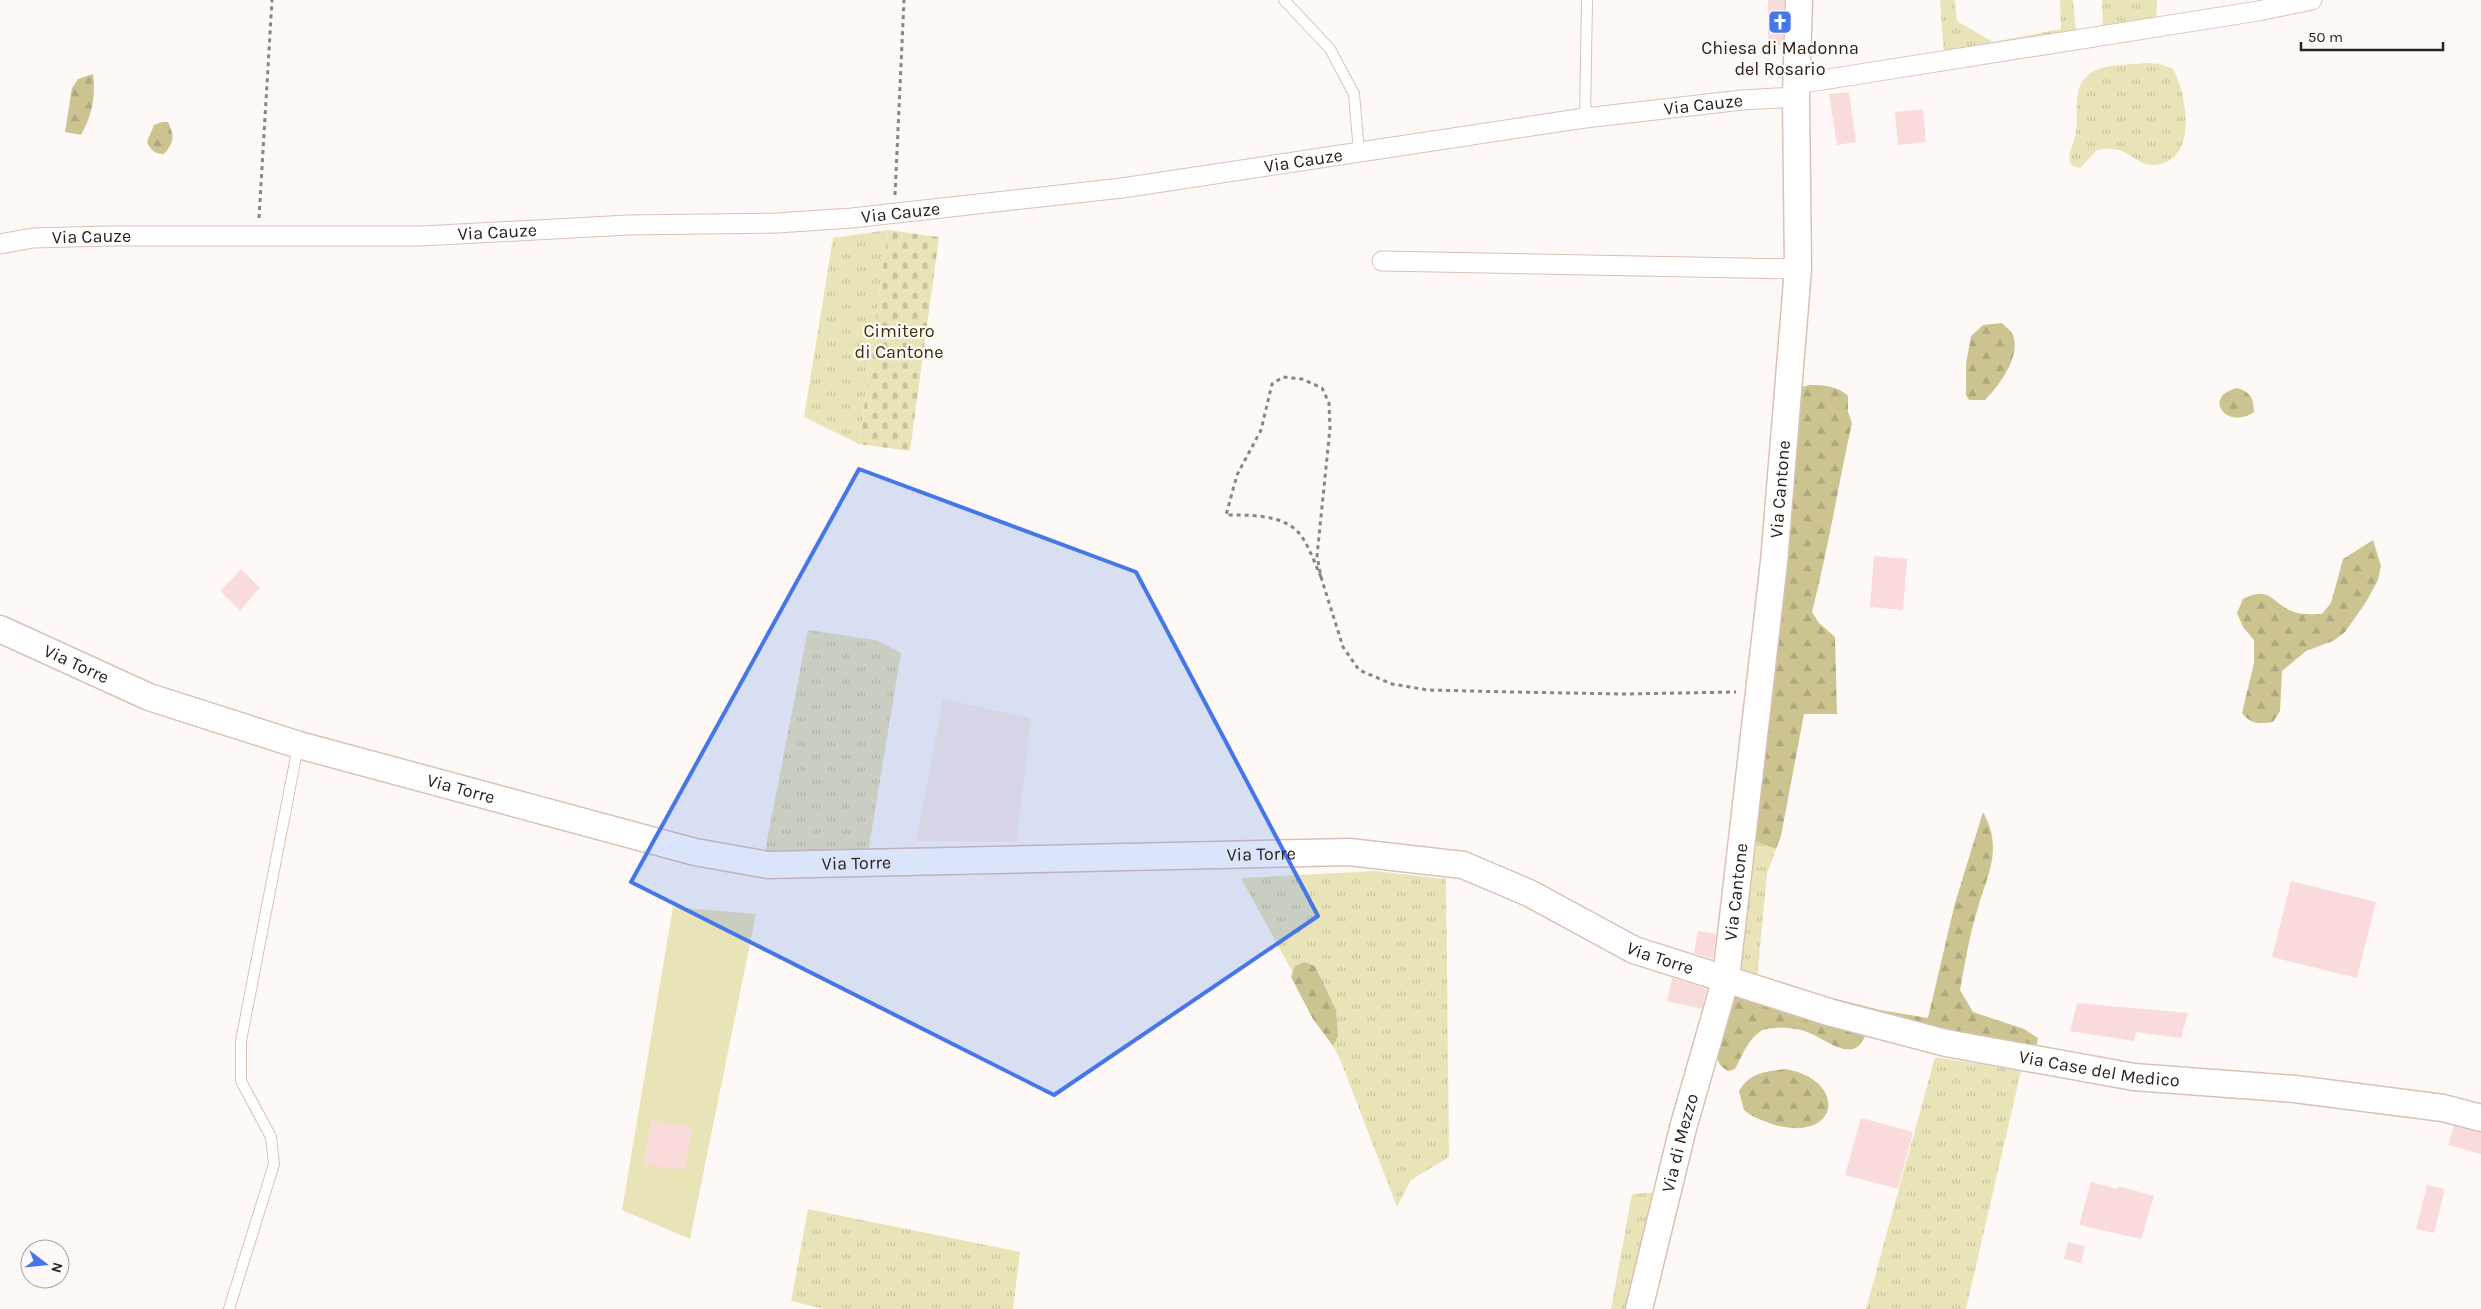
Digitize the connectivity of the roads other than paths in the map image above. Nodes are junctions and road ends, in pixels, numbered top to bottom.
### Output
1 (1284, 0) edge
2 (1587, 0) edge
3 (1799, 0) edge
4 (2312, 0) edge
5 (1796, 90) junction
6 (1585, 118) junction
7 (1359, 152) junction
8 (0, 244) edge
9 (1382, 261) dead end
10 (1798, 269) junction
11 (0, 629) edge
12 (299, 745) junction
13 (1726, 978) junction
14 (2481, 1118) edge
15 (229, 1309) edge
16 (1639, 1309) edge

1 - 7 lane
2 - 6 lane
3 - 5 main road, Via Cantone
4 - 5 street, Via Cauze
5 - 6 street, Via Cauze
5 - 10 main road, Via Cantone
6 - 7 street, Via Cauze
7 - 8 street, Via Cauze
9 - 10 street
10 - 13 main road, Via Cantone
11 - 12 main road, Via Torre
12 - 13 main road, Via Torre
12 - 15 lane
13 - 14 main road, Via Case del Medico
13 - 16 main road, Via di Mezzo

